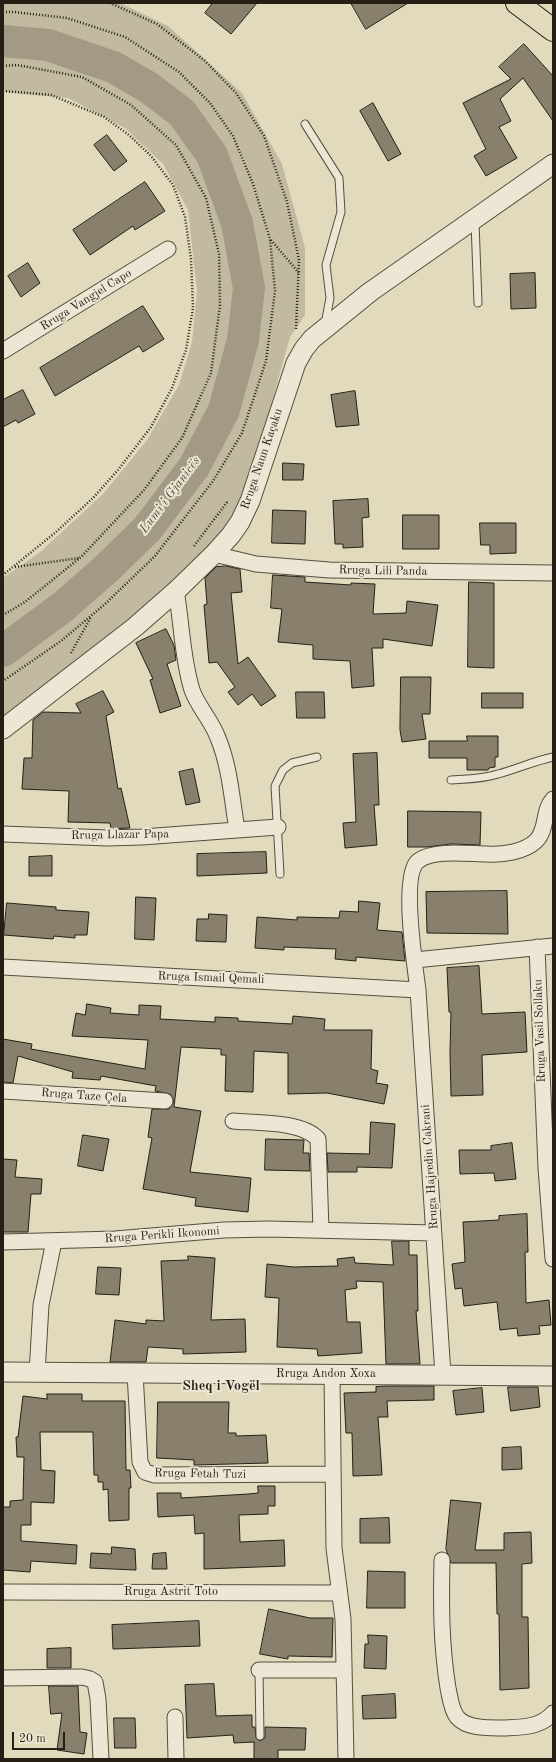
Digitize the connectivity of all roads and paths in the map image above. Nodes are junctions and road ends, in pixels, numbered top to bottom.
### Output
1 (110, 3) edge
2 (517, 3) edge
3 (3, 12) edge
4 (553, 30) edge
5 (3, 66) edge
6 (3, 91) edge
7 (305, 124) dead end
8 (553, 164) edge
9 (475, 218) junction
10 (270, 239) junction
11 (168, 249) dead end
12 (299, 273) junction
13 (478, 303) dead end
14 (324, 330) junction
15 (296, 332) dead end
16 (3, 351) edge
17 (229, 500) dead end
18 (193, 547) dead end
19 (214, 554) junction
20 (81, 557) junction
21 (14, 567) junction
22 (553, 573) edge
23 (3, 575) edge
24 (176, 590) junction
25 (92, 615) junction
26 (3, 616) edge
27 (68, 659) dead end
28 (3, 681) edge
29 (3, 729) edge
30 (317, 757) dead end
31 (553, 757) edge
32 (451, 780) dead end
33 (553, 799) edge
34 (278, 827) junction
35 (237, 830) junction
36 (3, 834) edge
37 (280, 874) dead end
38 (553, 946) edge
39 (536, 947) junction
40 (415, 960) junction
41 (3, 967) edge
42 (418, 990) junction
43 (3, 1091) edge
44 (165, 1101) dead end
45 (233, 1121) dead end
46 (321, 1230) junction
47 (434, 1233) junction
48 (54, 1241) junction
49 (3, 1242) edge
50 (553, 1259) edge
51 (3, 1372) edge
52 (37, 1373) junction
53 (135, 1373) junction
54 (332, 1374) junction
55 (443, 1375) junction
56 (553, 1376) edge
57 (332, 1474) junction
58 (442, 1560) dead end
59 (3, 1592) edge
60 (339, 1593) junction
61 (259, 1670) joint
62 (344, 1670) junction
63 (3, 1678) edge
64 (553, 1713) edge
65 (175, 1717) dead end
66 (260, 1736) dead end
67 (101, 1759) edge
68 (176, 1759) edge
69 (346, 1759) edge

1 - 12 path
2 - 4 main road
3 - 10 path
5 - 20 path
6 - 21 path
7 - 14 lane
8 - 9 street, Rruga Naun Kaçaku
9 - 13 lane
9 - 14 street, Rruga Naun Kaçaku
10 - 12 path
10 - 25 path
11 - 16 street, Rruga Vangjel Capo
12 - 15 path
14 - 19 street, Rruga Naun Kaçaku
17 - 18 path
19 - 22 street, Rruga Lili Panda
19 - 24 street, Rruga Naun Kaçaku
20 - 21 path
20 - 26 path
21 - 23 path
24 - 29 street, Rruga Naun Kaçaku
24 - 35 street
25 - 27 path
25 - 28 path
30 - 34 lane
31 - 32 lane
33 - 40 street, Rruga Hajredin Cakrani
34 - 35 street, Rruga Llazar Papa
34 - 37 lane
35 - 36 street, Rruga Llazar Papa
38 - 39 street
39 - 40 street
39 - 50 street, Rruga Vasil Sollaku
40 - 42 street, Rruga Hajredin Cakrani
41 - 42 street, Rruga Ismail Qemali
42 - 47 street, Rruga Hajredin Cakrani
43 - 44 street, Rruga Taze Çela
45 - 46 street
46 - 47 street, Rruga Perikli Ikonomi
46 - 48 street, Rruga Perikli Ikonomi
47 - 55 street, Rruga Hajredin Cakrani
48 - 49 street, Rruga Perikli Ikonomi
48 - 52 street
51 - 52 street, Rruga Andon Xoxa
52 - 53 street, Rruga Andon Xoxa
53 - 54 street, Rruga Andon Xoxa
53 - 57 street, Rruga Fetah Tuzi
54 - 55 street, Rruga Andon Xoxa
54 - 57 street
55 - 56 street, Rruga Andon Xoxa
57 - 60 street
58 - 64 street
59 - 60 street, Rruga Astrit Toto
60 - 62 street
61 - 62 street
61 - 66 lane
62 - 69 street
63 - 67 street
65 - 68 street

